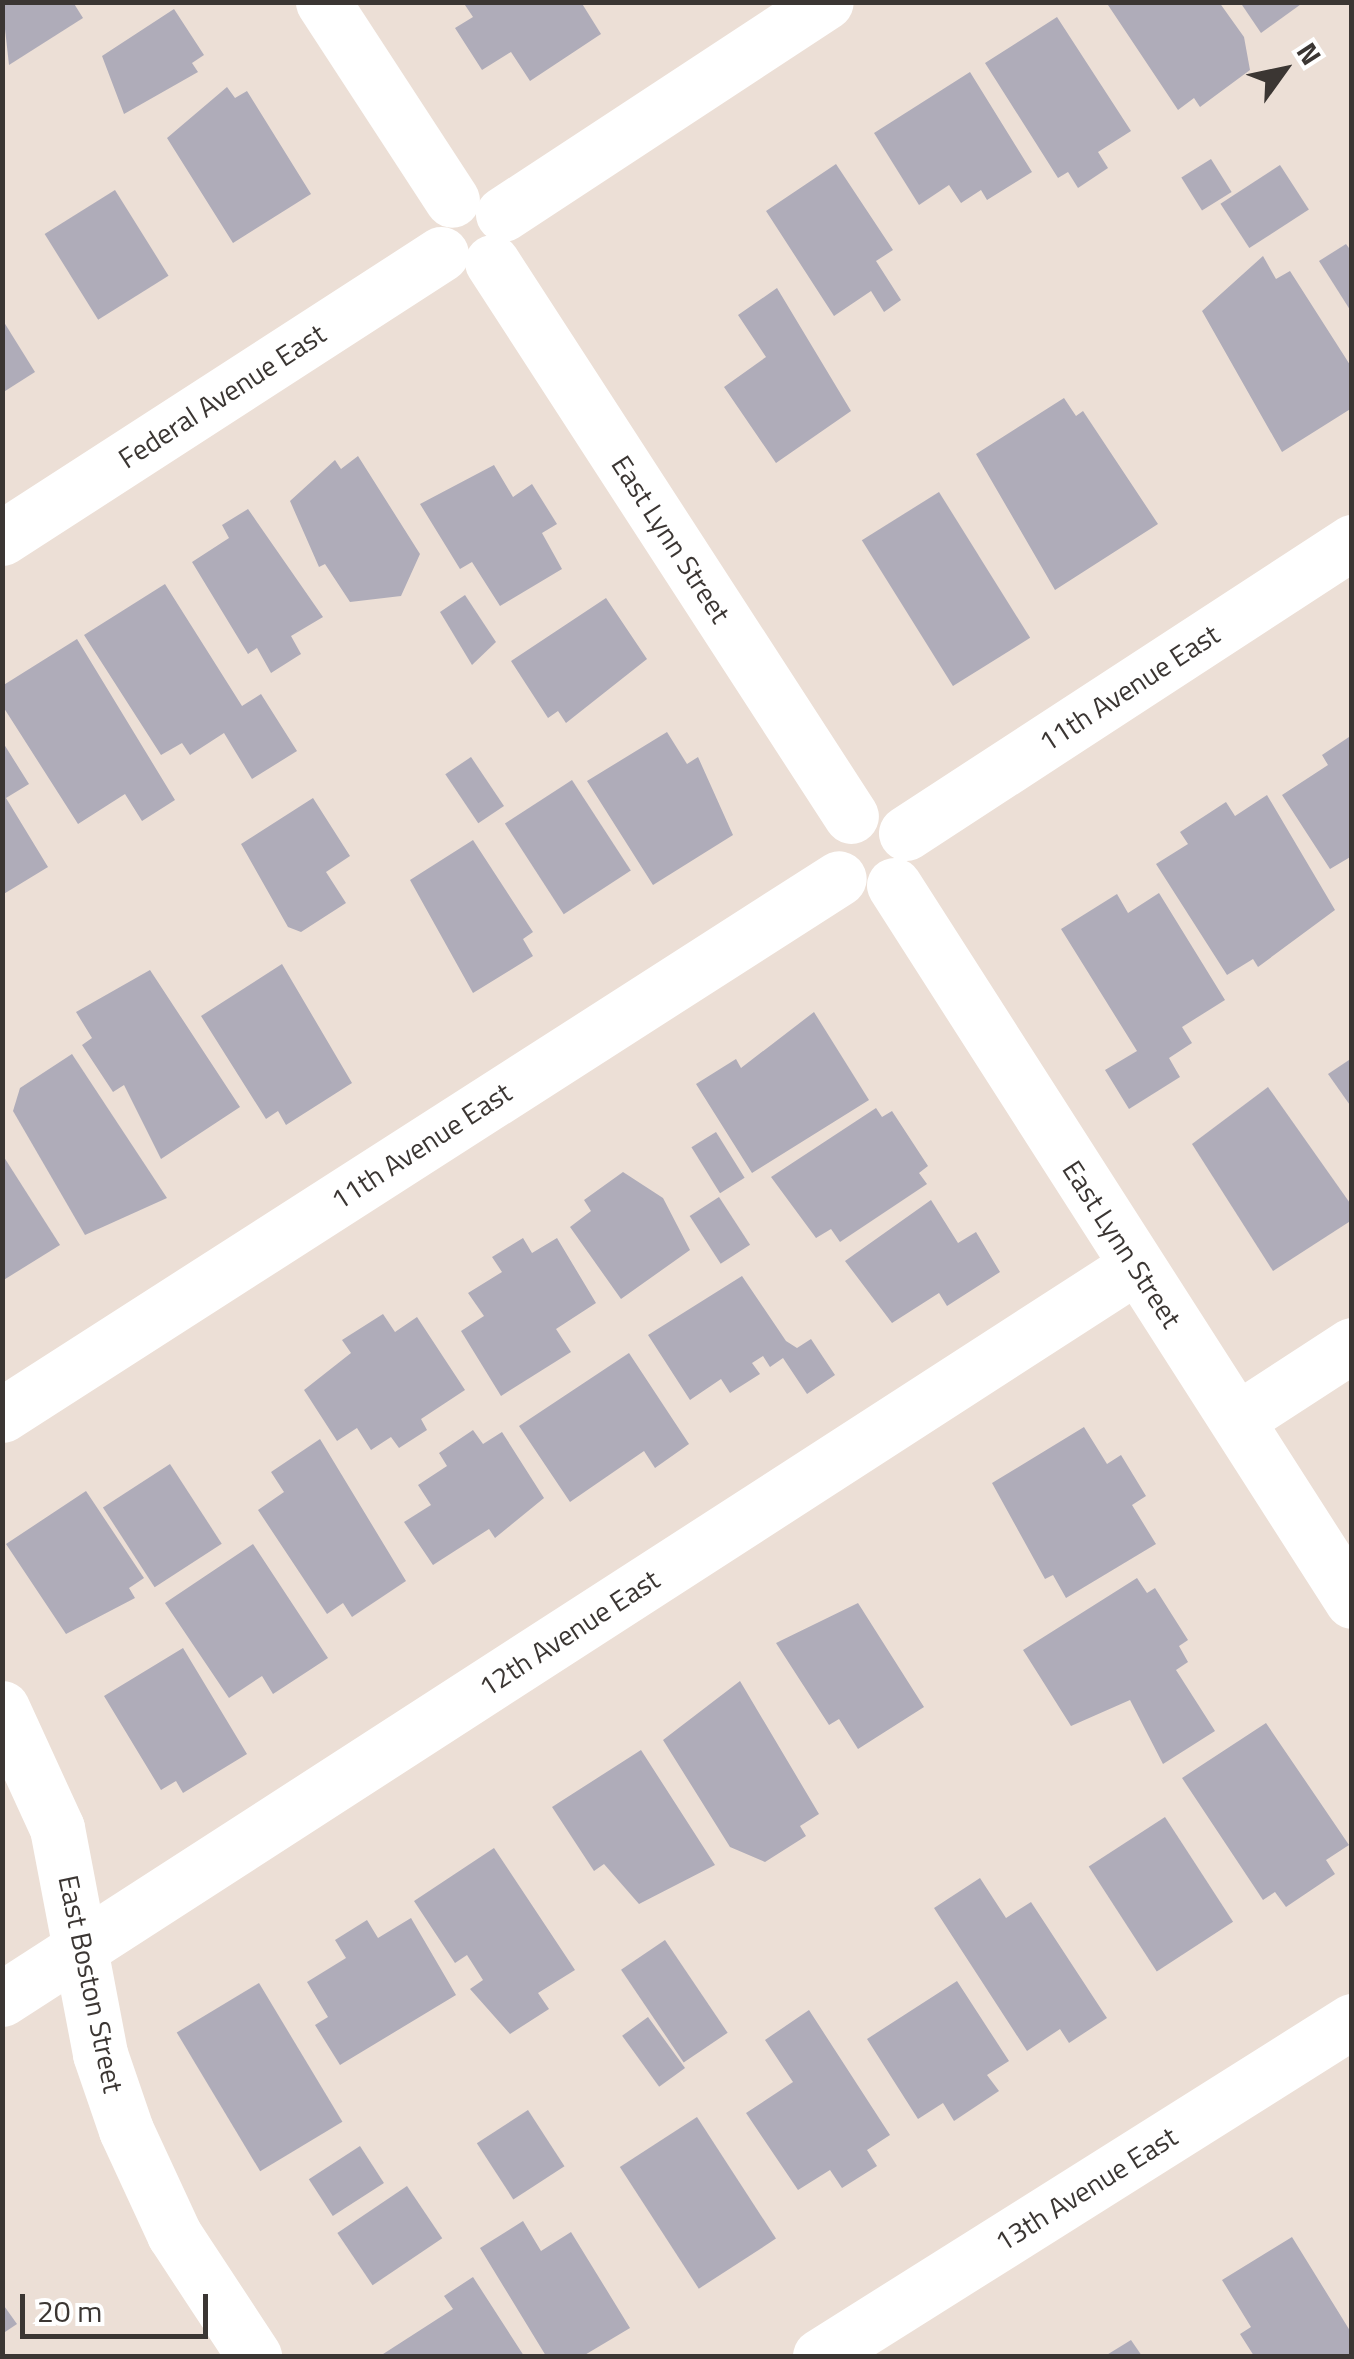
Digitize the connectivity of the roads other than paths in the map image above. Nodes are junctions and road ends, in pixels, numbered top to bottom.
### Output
1 (324, 2) edge
2 (826, 2) edge
3 (472, 232) junction
4 (2, 538) edge
5 (1352, 542) edge
6 (850, 816) junction
7 (906, 833) junction
8 (839, 878) junction
9 (894, 885) junction
10 (1135, 1267) junction
11 (1352, 1345) edge
12 (2, 1414) edge
13 (1238, 1418) junction
14 (1352, 1601) edge
15 (2, 1708) edge
16 (83, 1947) junction
17 (2, 1999) edge
18 (1352, 2021) edge
19 (254, 2356) edge
20 (820, 2356) edge

1 - 3 street, East Lynn Street
2 - 3 street, Federal Avenue East
3 - 4 street, Federal Avenue East
3 - 6 street, East Lynn Street
5 - 7 street, 11th Avenue East
6 - 7 street
6 - 8 street
7 - 9 street
8 - 9 street
8 - 12 street, 11th Avenue East
9 - 10 street, East Lynn Street
10 - 13 street, East Lynn Street
10 - 16 street, 12th Avenue East
11 - 13 street
13 - 14 street, East Lynn Street
15 - 16 street, East Boston Street
16 - 17 street, 12th Avenue East
16 - 19 street, East Boston Street
18 - 20 street, 13th Avenue East

